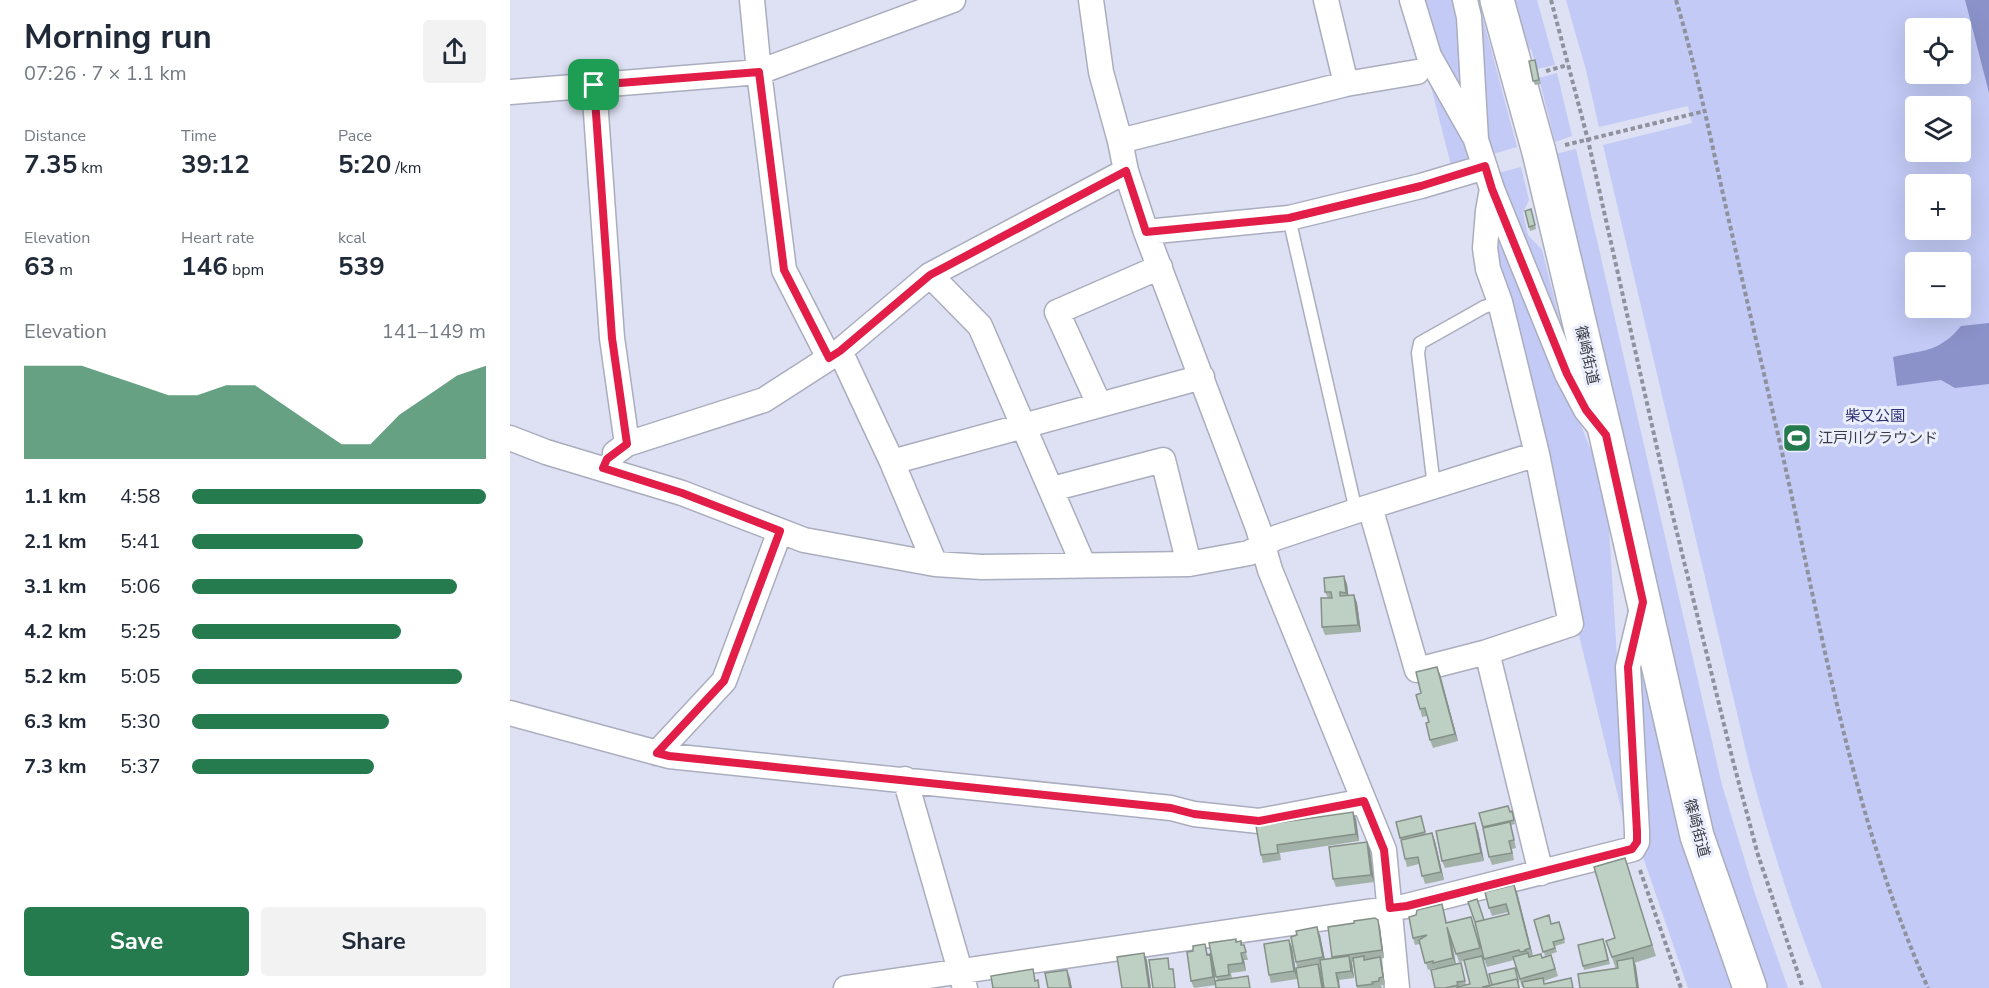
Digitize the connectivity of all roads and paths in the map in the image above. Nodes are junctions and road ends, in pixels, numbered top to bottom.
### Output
1 (753, 0) edge
2 (953, 0) edge
3 (1092, 0) edge
4 (1326, 0) edge
5 (1412, 0) edge
6 (1465, 0) edge
7 (1497, 0) edge
8 (1551, 0) edge
9 (1676, 0) edge
10 (1568, 65) junction
11 (1555, 69) dead end
12 (759, 72) junction
13 (1417, 72) dead end
14 (1346, 84) junction
15 (594, 85) junction
16 (510, 92) edge
17 (1705, 111) junction
18 (1476, 140) junction
19 (1588, 140) junction
20 (1120, 141) junction
21 (1573, 143) dead end
22 (1126, 171) junction
23 (1488, 178) junction
24 (1289, 218) junction
25 (1146, 232) junction
26 (1160, 267) junction
27 (930, 275) junction
28 (1500, 302) junction
29 (835, 355) junction
30 (1202, 377) junction
31 (1099, 404) junction
32 (1024, 426) junction
33 (1606, 435) junction
34 (510, 438) edge
35 (627, 444) junction
36 (1537, 454) junction
37 (892, 462) junction
38 (603, 468) junction
39 (1434, 488) junction
40 (1052, 489) junction
41 (1363, 509) junction
42 (780, 531) junction
43 (1263, 545) junction
44 (934, 564) junction
45 (1083, 564) junction
46 (1189, 564) junction
47 (1643, 602) junction
48 (1486, 652) junction
49 (510, 713) edge
50 (657, 753) junction
51 (905, 779) junction
52 (1364, 801) junction
53 (1637, 861) dead end
54 (1541, 873) junction
55 (1390, 908) junction
56 (962, 980) edge
57 (846, 988) edge
58 (1397, 988) edge
59 (1681, 988) edge
60 (1750, 988) edge
61 (1803, 988) edge
62 (1928, 988) edge

1 - 12 street
2 - 12 street
3 - 20 street
4 - 14 street
5 - 18 street
6 - 18 street
7 - 33 main road, 篠崎街道
8 - 10 path
9 - 17 path
10 - 11 path
10 - 19 path
12 - 15 street
12 - 29 street
13 - 14 street
14 - 20 street
15 - 16 street
15 - 35 street
17 - 19 path
17 - 62 path
18 - 23 street
19 - 21 path
19 - 61 path
20 - 22 street
22 - 25 street
22 - 27 street
23 - 24 street
23 - 28 street
23 - 33 street
24 - 25 street
24 - 41 lane
25 - 26 street
26 - 30 street
26 - 31 street
27 - 29 street
27 - 32 street
28 - 36 street
28 - 39 lane
29 - 35 street
29 - 37 street
30 - 31 street
30 - 43 street
31 - 32 street
32 - 37 street
32 - 40 street
33 - 47 main road, 篠崎街道
34 - 38 street
35 - 38 street
36 - 39 street
36 - 48 street
37 - 44 street
38 - 42 street
39 - 41 street
40 - 45 street
40 - 46 street
41 - 43 street
41 - 48 street
42 - 44 street
42 - 50 street
43 - 46 street
43 - 52 street
44 - 45 street
45 - 46 street
47 - 54 street
47 - 60 main road, 篠崎街道
48 - 54 street
49 - 50 street
50 - 51 street
51 - 52 street
51 - 56 street
52 - 55 street
53 - 59 path
54 - 55 street
55 - 56 street
55 - 58 street
56 - 57 street

